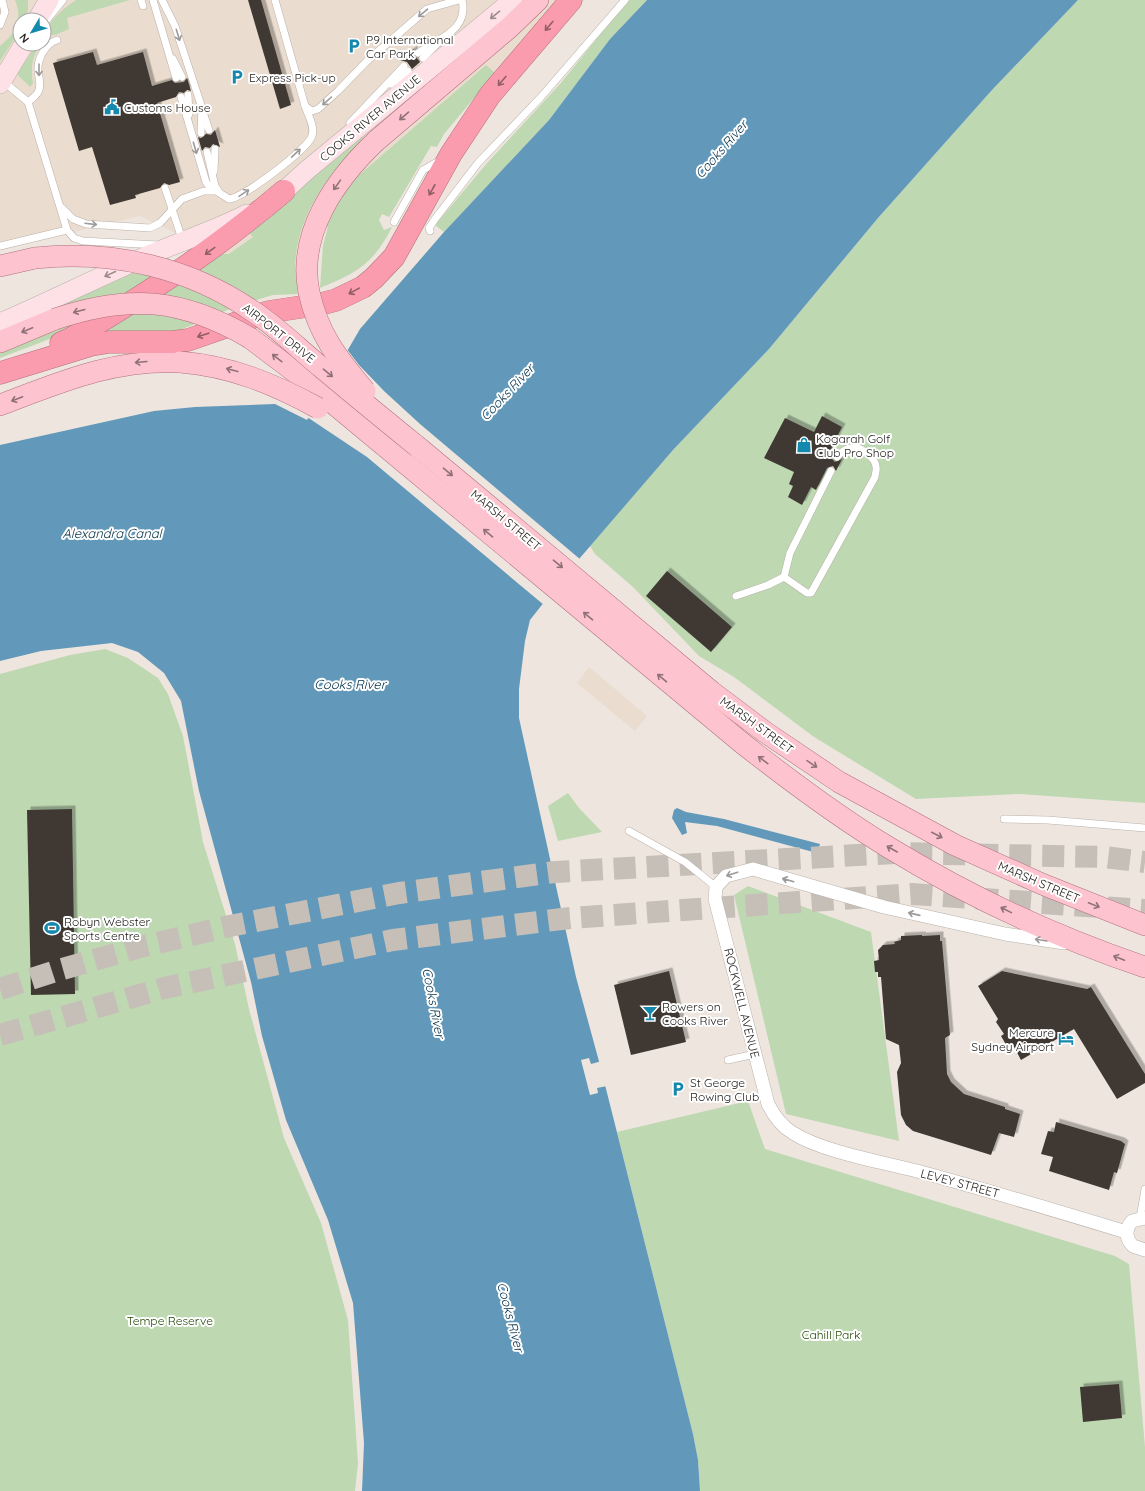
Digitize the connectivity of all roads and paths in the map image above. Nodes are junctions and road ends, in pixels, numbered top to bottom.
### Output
1 (2, 0) edge
2 (63, 0) edge
3 (153, 0) edge
4 (162, 0) edge
5 (275, 0) edge
6 (459, 0) edge
7 (462, 0) edge
8 (513, 0) edge
9 (538, 0) edge
10 (552, 0) edge
11 (571, 0) edge
12 (625, 0) edge
13 (43, 11) edge
14 (0, 25) edge
15 (57, 40) dead end
16 (20, 52) edge
17 (421, 56) dead end
18 (406, 69) dead end
19 (179, 77) dead end
20 (1, 81) edge
21 (434, 91) junction
22 (185, 96) dead end
23 (28, 102) junction
24 (305, 106) junction
25 (202, 108) junction
26 (209, 130) dead end
27 (201, 133) dead end
28 (215, 149) dead end
29 (207, 152) dead end
30 (451, 154) junction
31 (307, 170) junction
32 (213, 176) junction
33 (165, 188) dead end
34 (284, 191) junction
35 (218, 193) junction
36 (60, 205) junction
37 (172, 210) junction
38 (394, 222) dead end
39 (67, 230) junction
40 (430, 231) dead end
41 (177, 244) junction
42 (0, 246) edge
43 (0, 266) edge
44 (0, 323) edge
45 (0, 342) edge
46 (0, 367) edge
47 (0, 373) edge
48 (0, 405) edge
49 (418, 447) junction
50 (837, 457) dead end
51 (405, 463) junction
52 (830, 471) dead end
53 (784, 577) junction
54 (736, 596) dead end
55 (1004, 819) dead end
56 (1145, 828) edge
57 (629, 831) dead end
58 (716, 887) junction
59 (1145, 925) edge
60 (1093, 948) junction
61 (1145, 967) edge
62 (755, 1054) junction
63 (728, 1060) dead end
64 (793, 1133) joint
65 (1145, 1189) edge
66 (1143, 1218) edge
67 (1126, 1232) junction
68 (1145, 1250) edge

1 - 14 lane
2 - 13 lane
3 - 19 lane
4 -> 25 lane
5 - 24 lane
6 -> 24 lane
7 - 17 lane
8 -> 31 street, COOKS RIVER AVENUE
9 - 21 main road
10 - 21 main road
11 -> 30 highway
12 - 40 lane
15 -> 23 lane
16 - 20 street
18 - 31 lane
20 - 23 lane
21 -> 49 main road, bridge
22 -> 35 lane
23 - 36 lane
35 -> 24 lane
25 - 26 lane
25 - 27 lane
28 - 32 lane
29 - 32 lane
30 - 38 lane
30 -> 47 highway
31 - 34 street, COOKS RIVER AVENUE
32 - 35 lane
33 - 37 lane
34 - 41 street, COOKS RIVER AVENUE
34 -> 46 highway
35 - 37 lane
36 -> 37 lane
36 - 39 lane
37 - 41 lane
39 - 41 lane
39 - 42 lane
41 -> 44 street, COOKS RIVER AVENUE
43 -> 49 main road, AIRPORT DRIVE, bridge
51 -> 45 main road, bridge
51 -> 48 main road, bridge
49 -> 59 main road, MARSH STREET
50 - 53 lane
60 -> 51 main road, MARSH STREET
52 - 53 lane
53 - 54 lane
55 - 56 lane
57 - 58 lane
60 -> 58 street, MARSH STREET
58 - 62 street, ROCKWELL AVENUE
61 -> 60 main road, MARSH STREET
62 - 63 lane
62 - 64 street, ROCKWELL AVENUE
64 - 67 street, LEVEY STREET
65 - 66 lane
66 - 67 street
67 - 68 street

